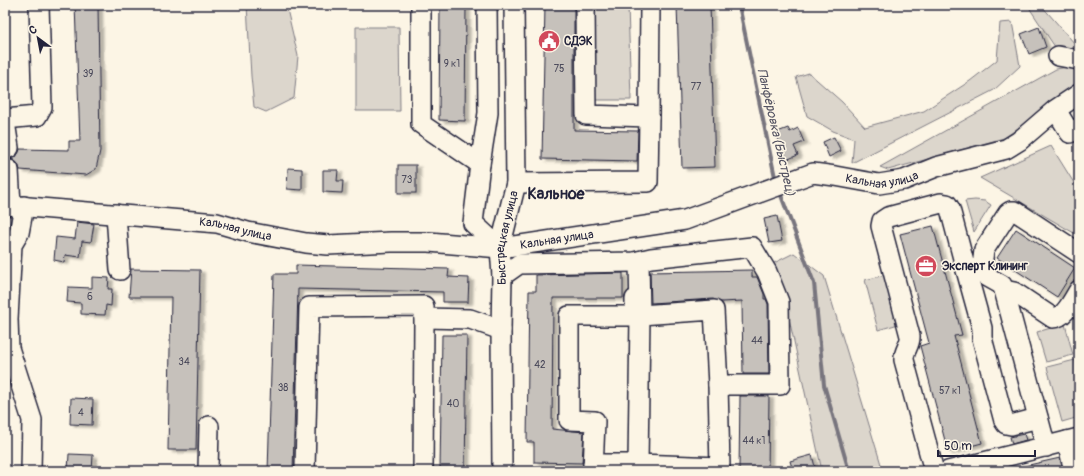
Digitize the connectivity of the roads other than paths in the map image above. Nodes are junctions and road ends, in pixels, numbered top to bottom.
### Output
1 (39, 5) edge
2 (421, 5) edge
3 (487, 5) edge
4 (514, 5) edge
5 (585, 5) edge
6 (650, 5) edge
7 (1058, 56) dead end
8 (1079, 60) edge
9 (1079, 94) edge
10 (1056, 110) junction
11 (649, 117) junction
12 (5, 119) edge
13 (5, 122) edge
14 (1076, 136) edge
15 (9, 148) dead end
16 (480, 164) junction
17 (9, 170) dead end
18 (516, 183) junction
19 (14, 205) edge
20 (116, 214) junction
21 (500, 248) junction
22 (1079, 253) edge
23 (8, 259) edge
24 (637, 261) junction
25 (974, 268) junction
26 (120, 270) dead end
27 (502, 276) junction
28 (1004, 290) junction
29 (1079, 290) edge
30 (640, 315) junction
31 (424, 318) junction
32 (7, 319) edge
33 (501, 330) junction
34 (718, 385) junction
35 (1038, 418) junction
36 (209, 426) dead end
37 (1073, 440) edge
38 (1046, 447) junction
39 (638, 464) junction
40 (305, 468) dead end
41 (593, 468) edge
42 (975, 468) edge
43 (31, 471) edge
44 (208, 471) edge
45 (424, 471) edge
46 (502, 471) edge
47 (934, 471) edge
48 (948, 471) edge
49 (1074, 471) edge

1 - 12 street
2 - 16 street
3 - 16 street
4 - 18 street, Быстрецкая улица
5 - 11 street
6 - 11 street
7 - 8 street
9 - 10 street, Кальная улица
10 - 14 street
10 - 21 street, Кальная улица
11 - 18 street
13 - 15 street
16 - 21 street
17 - 19 street
18 - 21 street, Быстрецкая улица
19 - 20 street, Кальная улица
19 - 23 street
20 - 21 street, Кальная улица
20 - 26 street
21 - 27 street, Быстрецкая улица
22 - 25 street
23 - 32 street
24 - 27 street
24 - 30 street
24 - 34 street
24 - 41 street
25 - 28 street
25 - 35 street
25 - 47 street
27 - 33 street, Быстрецкая улица
28 - 29 street
28 - 35 street
30 - 34 street
30 - 39 street
31 - 33 street
31 - 40 street
31 - 45 street
32 - 43 street
33 - 46 street, Быстрецкая улица
34 - 39 street
35 - 38 street
36 - 44 street
37 - 38 street
37 - 49 street
38 - 42 street
39 - 41 street
42 - 48 street

